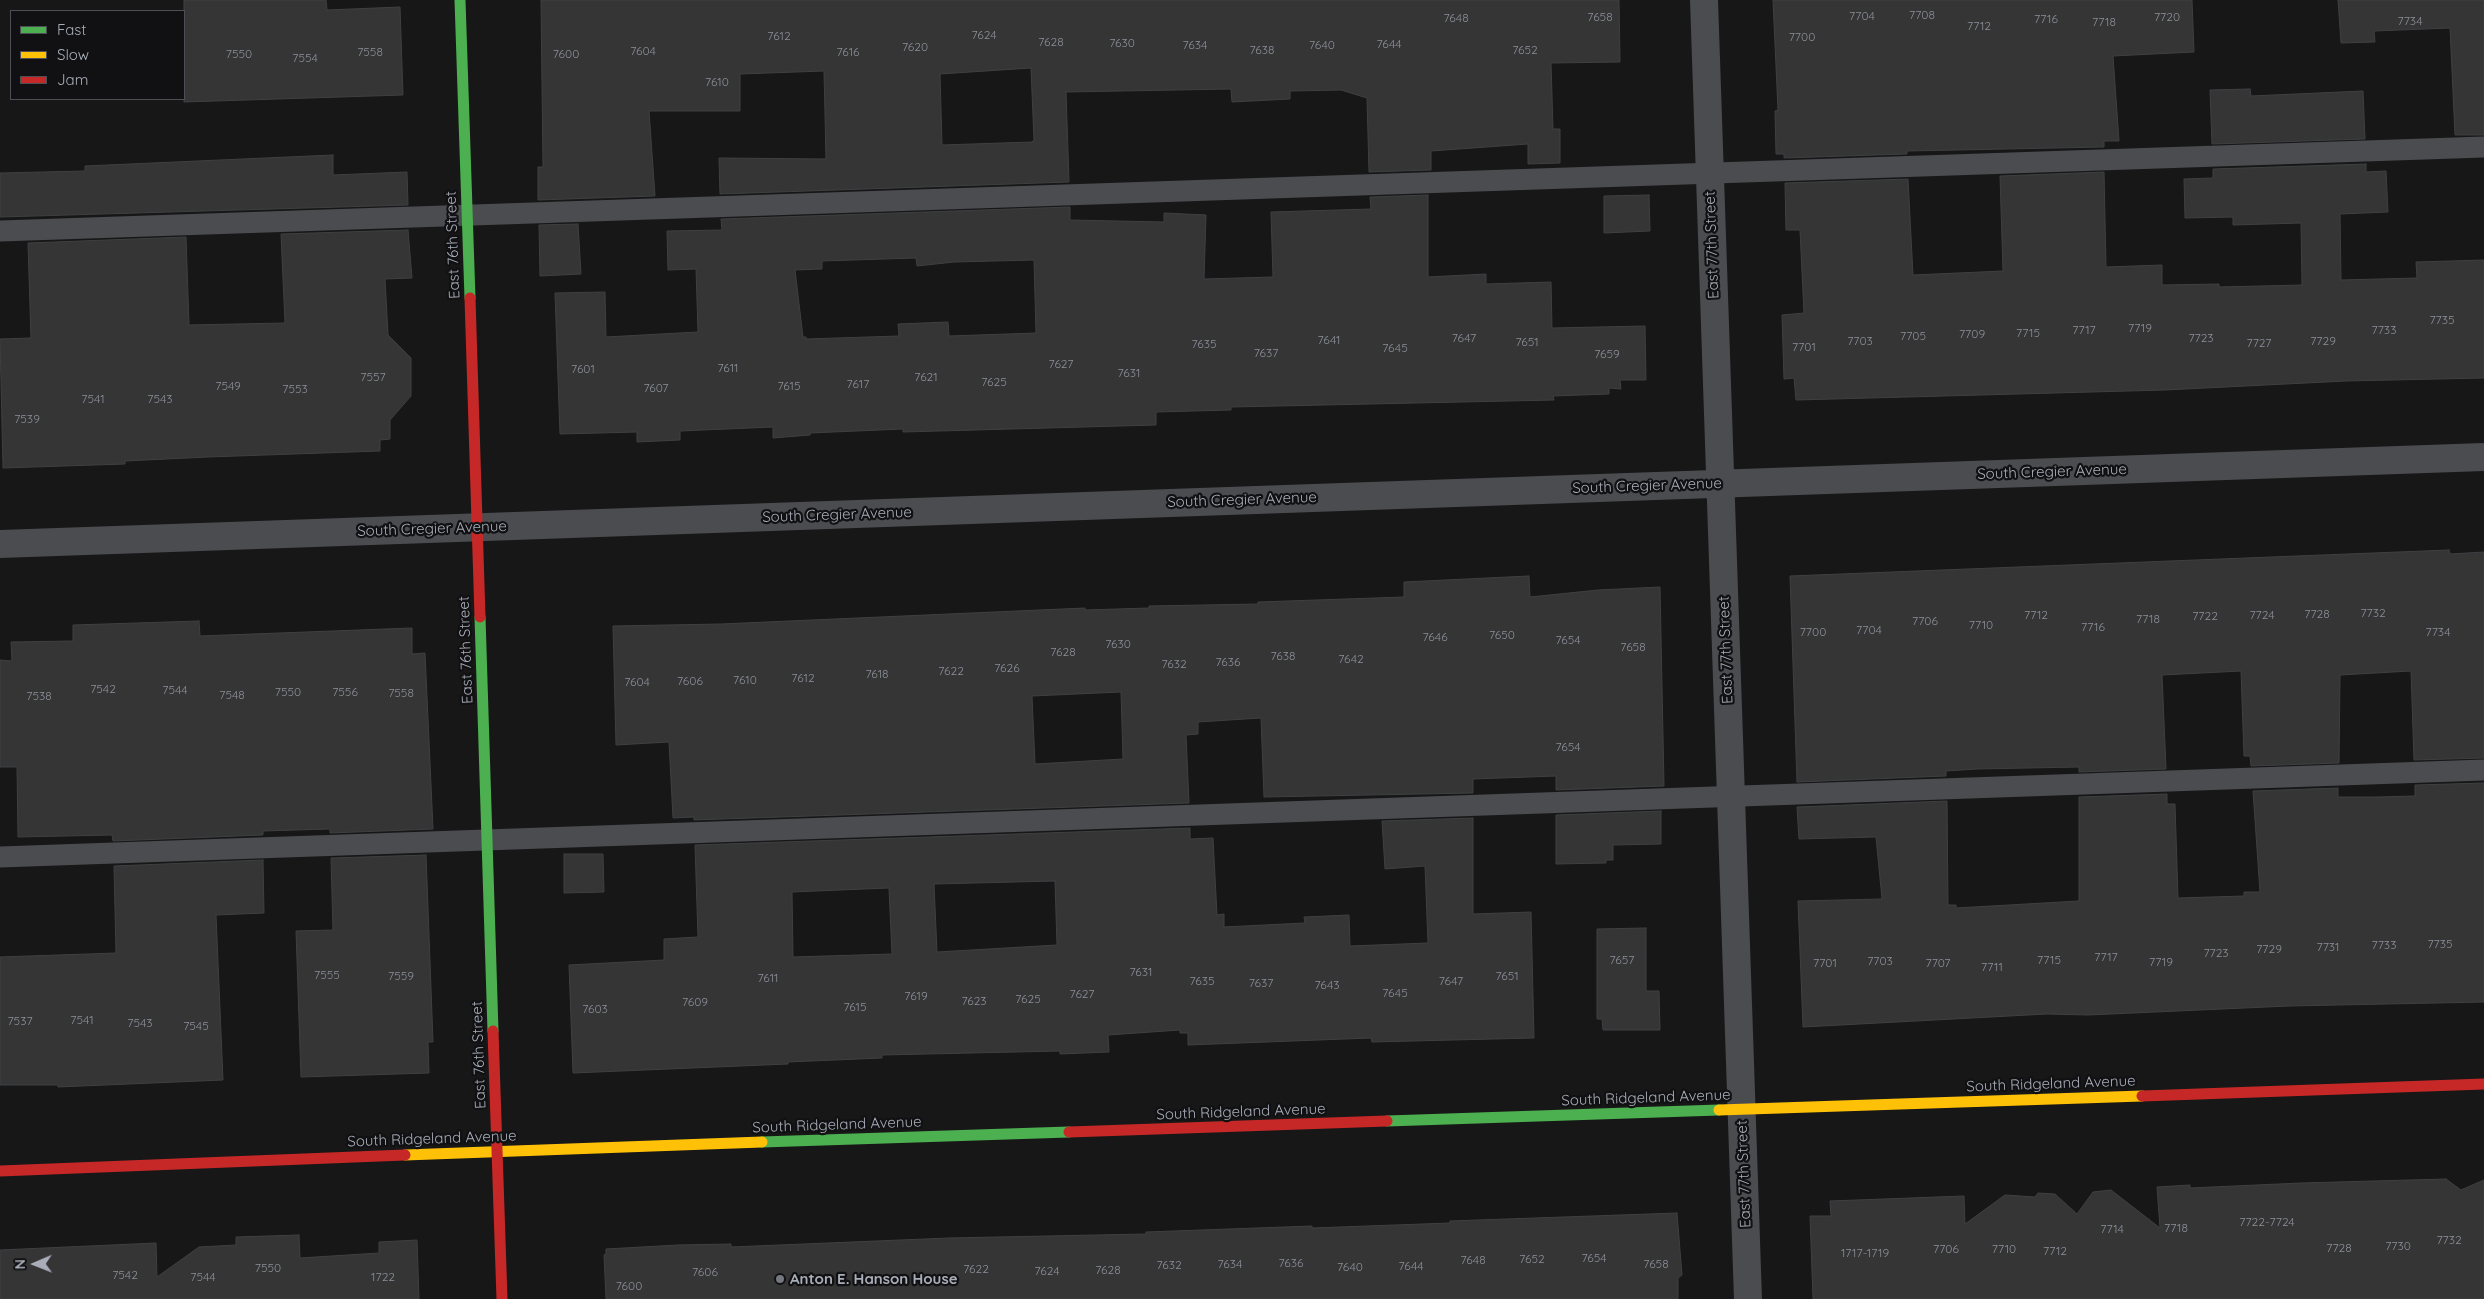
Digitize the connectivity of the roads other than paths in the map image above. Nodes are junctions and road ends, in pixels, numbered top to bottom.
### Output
1 (460, 0) edge
2 (1704, 0) edge
3 (2484, 147) edge
4 (1710, 173) junction
5 (467, 215) junction
6 (0, 231) edge
7 (2484, 457) edge
8 (1721, 484) junction
9 (477, 527) junction
10 (0, 544) edge
11 (2484, 770) edge
12 (1731, 797) junction
13 (487, 841) junction
14 (0, 857) edge
15 (2484, 1084) edge
16 (1742, 1110) junction
17 (497, 1151) junction
18 (0, 1171) edge
19 (502, 1299) edge
20 (1748, 1299) edge

1 - 5 street, East 76th Street
2 - 4 street, East 77th Street
3 - 4 lane
4 - 5 lane
4 - 8 street, East 77th Street
5 - 6 lane
5 - 9 street, East 76th Street
7 - 8 street, South Cregier Avenue
8 - 9 street, South Cregier Avenue
8 - 12 street, East 77th Street
9 - 10 street, South Cregier Avenue
9 - 13 street, East 76th Street
11 - 12 lane
12 - 13 lane
12 - 16 street, East 77th Street
13 - 14 lane
13 - 17 street, East 76th Street
15 - 16 street, South Ridgeland Avenue
16 - 17 street, South Ridgeland Avenue
16 - 20 street, East 77th Street
17 - 18 street, South Ridgeland Avenue
17 - 19 street, East 76th Street

